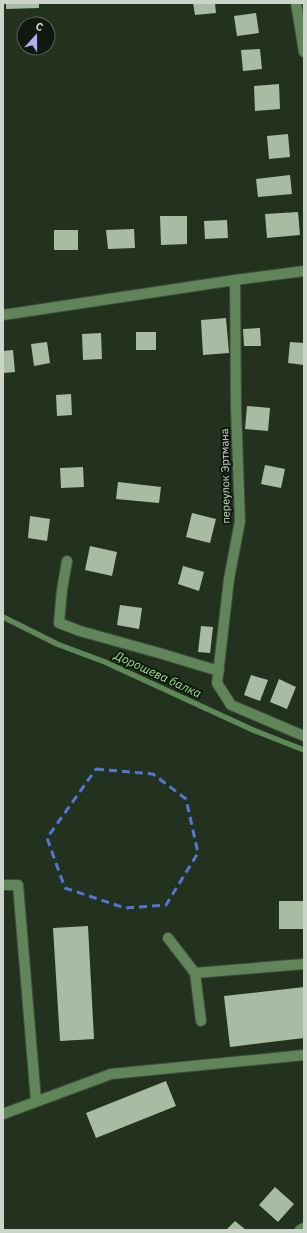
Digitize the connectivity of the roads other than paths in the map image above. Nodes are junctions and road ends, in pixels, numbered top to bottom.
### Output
1 (296, 3) edge
2 (304, 52) edge
3 (304, 271) edge
4 (235, 280) junction
5 (3, 315) edge
6 (68, 561) dead end
7 (219, 671) junction
8 (304, 736) edge
9 (3, 885) edge
10 (168, 938) dead end
11 (304, 964) edge
12 (195, 973) junction
13 (201, 1021) dead end
14 (304, 1055) edge
15 (36, 1101) junction
16 (3, 1114) edge
17 (304, 1228) edge
18 (300, 1230) edge

1 - 2 street
3 - 4 street
4 - 5 street
4 - 7 street, переулок Эртмана
6 - 7 street
7 - 8 street, переулок Эртмана
9 - 15 street
10 - 12 street
11 - 12 street
12 - 13 street
14 - 15 street
15 - 16 street
17 - 18 street

